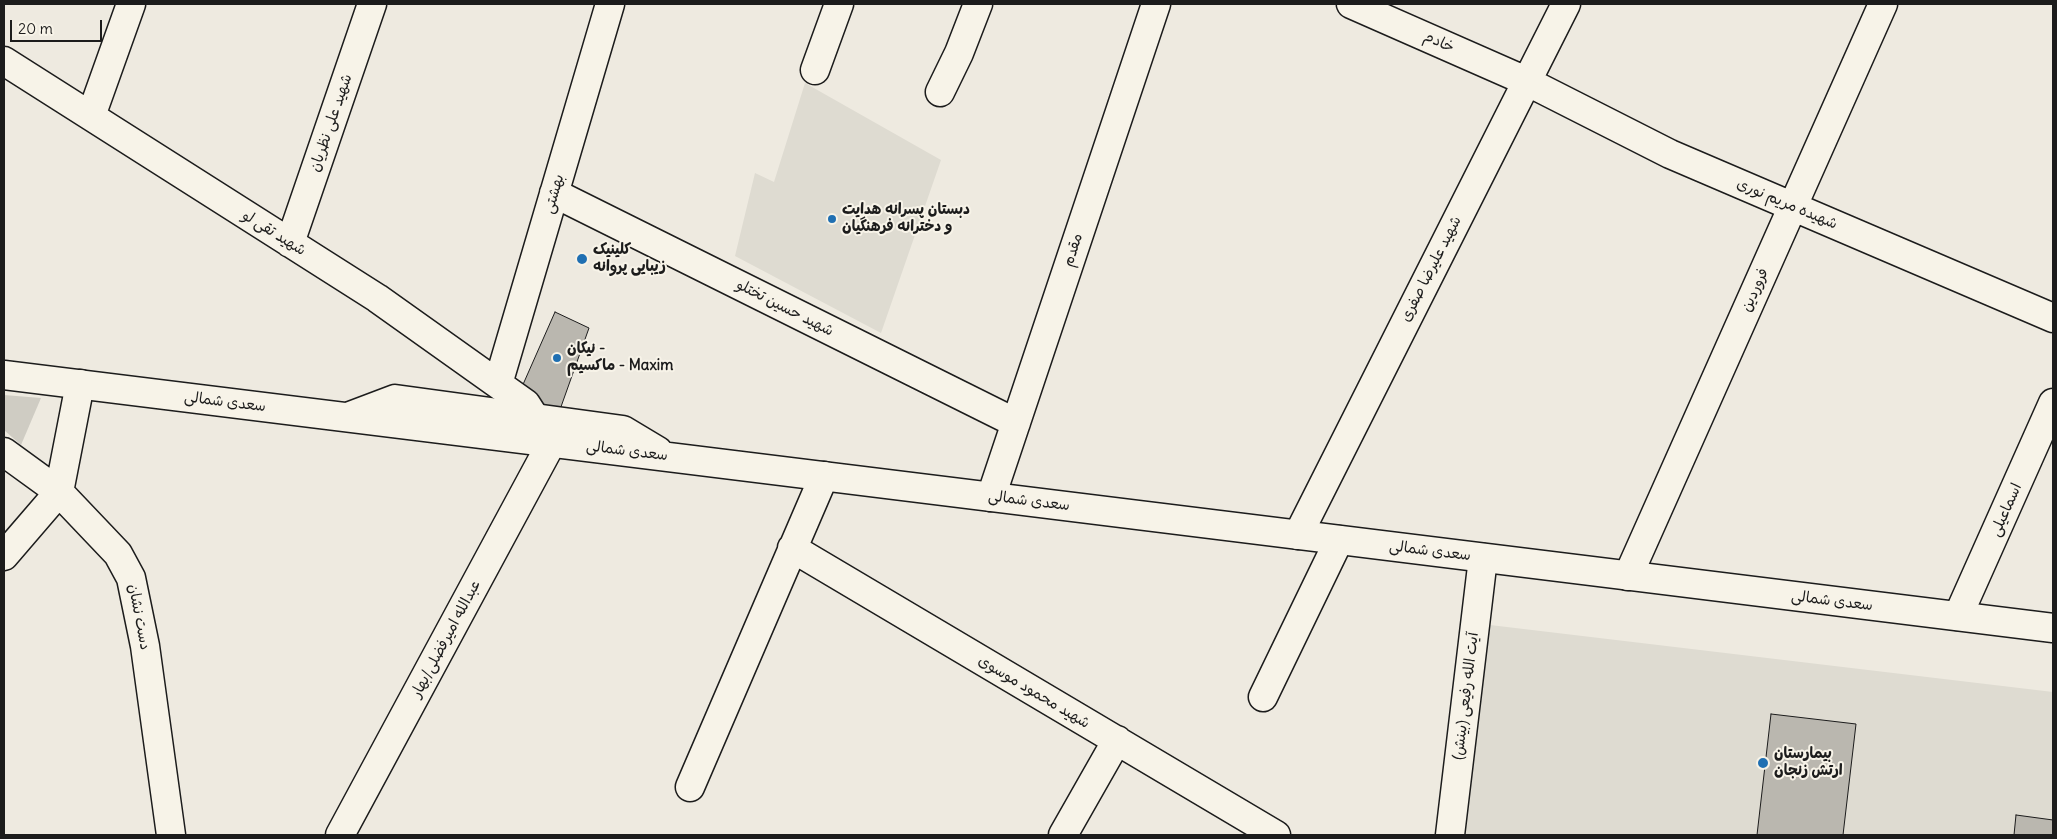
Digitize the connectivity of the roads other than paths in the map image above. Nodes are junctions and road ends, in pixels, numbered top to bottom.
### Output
1 (131, 4) edge
2 (372, 4) edge
3 (610, 4) edge
4 (840, 4) edge
5 (978, 4) edge
6 (1156, 4) edge
7 (1352, 4) edge
8 (1566, 4) edge
9 (1883, 4) edge
10 (4, 61) edge
11 (815, 70) dead end
12 (1526, 81) junction
13 (940, 92) dead end
14 (91, 116) junction
15 (554, 193) junction
16 (1792, 206) junction
17 (290, 243) junction
18 (2053, 318) edge
19 (4, 375) edge
20 (80, 384) junction
21 (498, 384) junction
22 (2053, 403) edge
23 (347, 417) junction
24 (535, 418) junction
25 (1016, 423) junction
26 (552, 442) junction
27 (4, 452) edge
28 (666, 456) junction
29 (824, 476) junction
30 (58, 492) junction
31 (991, 497) junction
32 (1298, 535) junction
33 (1339, 540) junction
34 (792, 548) junction
35 (4, 556) edge
36 (1483, 558) junction
37 (1628, 576) junction
38 (1958, 616) junction
39 (2053, 628) edge
40 (1263, 696) dead end
41 (1117, 740) junction
42 (690, 787) dead end
43 (344, 834) edge
44 (171, 835) edge
45 (1063, 835) edge
46 (1276, 835) edge
47 (1450, 835) edge

1 - 14 street
2 - 17 street, شهید علی نظریان
3 - 15 street, بهشتی
4 - 11 street
5 - 13 street
6 - 25 street, مقدم
7 - 12 street, خادم
8 - 12 street, شهید علیرضا صفری
9 - 16 street, فروردین
10 - 14 street, شهید تقی لو
12 - 16 street, شهیده مریم نوری
12 - 32 street, شهید علیرضا صفری
14 - 17 street, شهید تقی لو
15 - 21 street, بهشتی
15 - 25 street, شهید حسین تختلو
16 - 18 street, شهیده مریم نوری
16 - 37 street, فروردین
17 - 21 street, شهید تقی لو
19 - 20 street, سعدی شمالی
20 - 23 street, سعدی شمالی
20 - 30 street
21 - 24 street, شهید تقی لو
22 - 38 street, اسماعیلی
23 - 24 street
23 - 26 street, سعدی شمالی
24 - 28 street
25 - 31 street, مقدم
26 - 28 street, سعدی شمالی
26 - 43 street, عبدالله امیرفضلی/بهار
27 - 30 street, دست نشان
28 - 29 street, سعدی شمالی
29 - 31 street, سعدی شمالی
29 - 34 street
30 - 35 street
30 - 44 street, دست نشان
31 - 32 street, سعدی شمالی
32 - 33 street, سعدی شمالی
33 - 36 street, سعدی شمالی
33 - 40 street
34 - 41 street, شهید محمود موسوی
34 - 42 street
36 - 37 street, سعدی شمالی
36 - 47 street, آیت الله رفیعی (بینش)
37 - 38 street, سعدی شمالی
38 - 39 street, سعدی شمالی
41 - 45 street
41 - 46 street, شهید محمود موسوی

